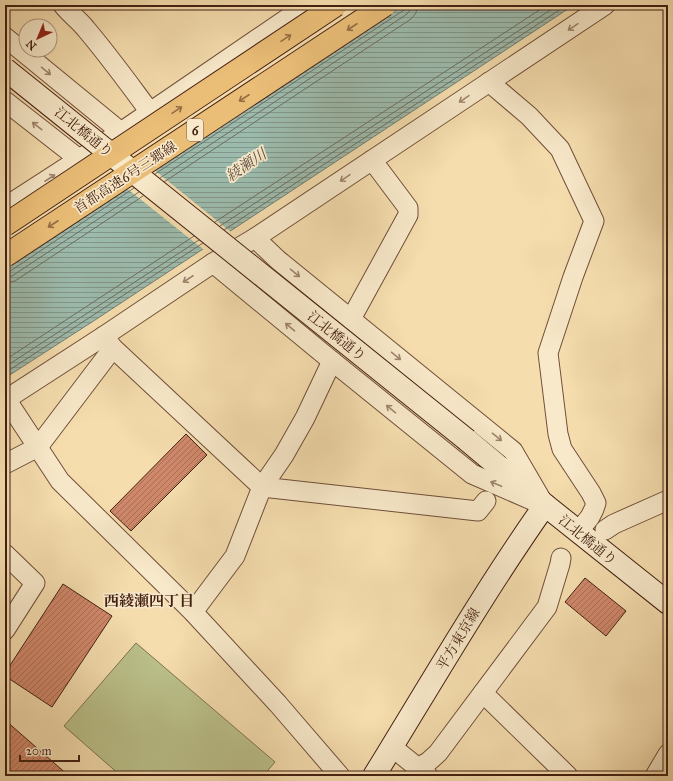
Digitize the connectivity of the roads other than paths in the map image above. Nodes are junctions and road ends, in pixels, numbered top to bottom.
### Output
1 (62, 5) edge
2 (307, 5) edge
3 (336, 5) edge
4 (384, 5) edge
5 (605, 5) edge
6 (5, 37) edge
7 (5, 69) edge
8 (489, 82) junction
9 (5, 101) edge
10 (150, 112) junction
11 (121, 132) junction
12 (79, 159) junction
13 (372, 160) junction
14 (5, 207) edge
15 (5, 225) edge
16 (255, 238) junction
17 (5, 256) edge
18 (278, 260) junction
19 (213, 262) junction
20 (250, 293) junction
21 (351, 319) junction
22 (109, 342) junction
23 (332, 361) junction
24 (6, 400) edge
25 (38, 447) junction
26 (5, 464) edge
27 (262, 487) junction
28 (668, 500) edge
29 (486, 501) dead end
30 (545, 505) junction
31 (605, 530) dead end
32 (578, 532) junction
33 (5, 554) edge
34 (561, 558) dead end
35 (668, 603) edge
36 (193, 612) junction
37 (5, 630) edge
38 (483, 693) junction
39 (392, 747) junction
40 (668, 754) edge
41 (424, 772) edge
42 (340, 776) edge
43 (374, 776) edge
44 (568, 776) edge
45 (655, 776) edge

1 - 10 street
2 - 10 street
15 -> 3 highway, 首都高速6号三郷線 / 6, bridge
4 -> 17 highway, 首都高速6号三郷線 / 6, bridge
5 -> 8 street
6 -> 11 street
7 - 30 main road, 江北橋通り, bridge
8 -> 13 street
8 - 32 street
12 -> 9 street
10 - 11 street
11 - 12 street
14 -> 12 street
13 -> 16 street
13 - 21 street
16 - 18 street
16 - 19 street
18 - 20 street
18 -> 21 street
19 - 20 street
19 -> 22 street
23 -> 20 street
21 -> 30 street
22 - 24 street
22 - 25 street
22 - 27 street
23 - 27 street
30 -> 23 street
24 - 25 street
25 - 26 street
25 - 36 street
27 - 29 street
27 - 36 street
28 - 31 street
30 - 32 main road, 江北橋通り
30 - 39 main road, 平方東京線
32 - 35 main road, 江北橋通り
33 - 37 street
34 - 38 street
36 - 42 street
38 - 41 street
38 - 44 street
39 - 41 street
39 - 43 main road, 平方東京線
40 - 45 street

